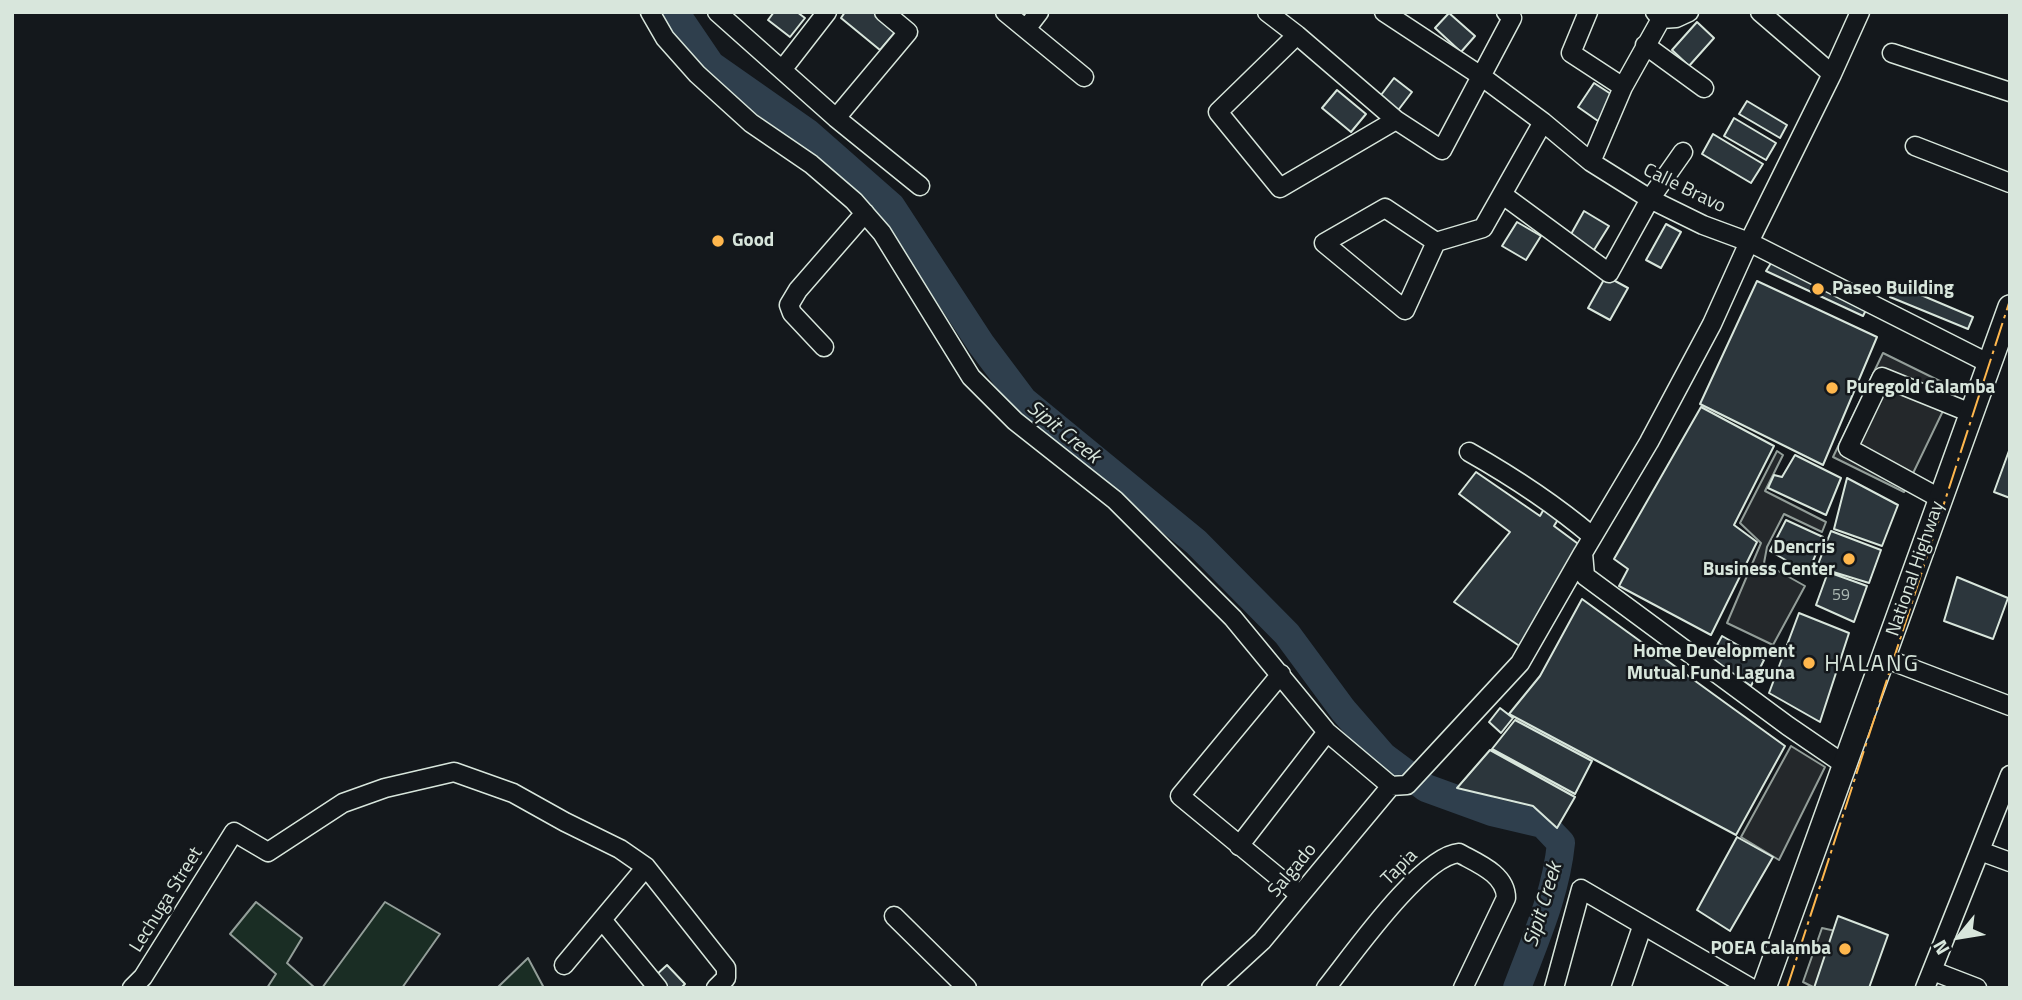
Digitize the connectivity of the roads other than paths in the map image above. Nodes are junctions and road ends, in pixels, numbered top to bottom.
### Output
1 (650, 12) edge
2 (717, 12) edge
3 (827, 12) edge
4 (884, 12) edge
5 (1005, 12) edge
6 (1040, 12) edge
7 (1267, 12) edge
8 (1384, 12) edge
9 (1506, 12) edge
10 (1588, 12) edge
11 (1689, 12) edge
12 (1760, 12) edge
13 (1860, 12) edge
14 (1658, 15) edge
15 (1026, 29) junction
16 (1297, 34) junction
17 (1645, 46) junction
18 (1892, 53) dead end
19 (782, 70) junction
20 (1832, 75) junction
21 (1481, 76) junction
22 (1084, 77) dead end
23 (1623, 87) junction
24 (1704, 88) dead end
25 (2010, 92) edge
26 (836, 118) junction
27 (1396, 120) junction
28 (1543, 122) junction
29 (1915, 146) dead end
30 (1684, 152) dead end
31 (1591, 162) junction
32 (2010, 183) edge
33 (920, 186) dead end
34 (1503, 195) junction
35 (1650, 199) junction
36 (865, 213) junction
37 (1436, 242) junction
38 (1749, 242) junction
39 (2010, 307) edge
40 (824, 347) dead end
41 (1988, 363) junction
42 (1971, 413) junction
43 (1469, 452) dead end
44 (1941, 499) junction
45 (1592, 536) junction
46 (1583, 553) junction
47 (1884, 659) junction
48 (1281, 674) junction
49 (2010, 706) edge
50 (1327, 732) junction
51 (1844, 765) junction
52 (2010, 775) edge
53 (1399, 785) junction
54 (1239, 846) junction
55 (1980, 851) junction
56 (2010, 862) edge
57 (646, 867) junction
58 (1300, 895) junction
59 (894, 916) dead end
60 (603, 921) junction
61 (1642, 927) junction
62 (564, 965) dead end
63 (1933, 971) junction
64 (132, 988) edge
65 (658, 988) edge
66 (716, 988) edge
67 (967, 988) edge
68 (1211, 988) edge
69 (1326, 988) edge
70 (1462, 988) edge
71 (1554, 988) edge
72 (1622, 988) edge
73 (1751, 988) edge
74 (1764, 988) edge
75 (1925, 988) edge
76 (1977, 988) edge

1 - 36 street
2 - 19 street
3 - 19 street
4 - 26 street
5 - 15 street
6 - 15 street
7 - 16 street
8 - 21 street, Calle Bravo
9 - 21 street
10 - 23 street
11 - 14 street
12 - 20 street
13 - 20 street, Salgado
14 - 17 street
15 - 22 street
16 - 27 street
16 - 27 street
17 - 23 street
17 - 24 street
18 - 25 street
19 - 26 street
20 - 38 street, Salgado
21 - 27 street
21 - 28 street, Calle Bravo
23 - 31 street
26 - 33 street
28 - 31 street, Calle Bravo
28 - 34 street
29 - 32 street
30 - 35 street
31 - 35 street, Calle Bravo
34 - 35 street
34 - 37 street
35 - 38 street, Calle Bravo
36 - 40 street
36 - 48 street
37 - 37 street
38 - 41 street, Calle Bravo
38 - 45 street, Salgado
39 - 41 main road, National Highway
41 - 42 main road, National Highway
42 - 44 main road, National Highway
42 - 44 street
43 - 45 street
44 - 47 main road, National Highway
45 - 46 street, Salgado
46 - 51 street
46 - 53 street, Salgado
47 - 49 street
47 - 51 main road, National Highway
48 - 50 street
48 - 54 street
50 - 53 street
50 - 54 street
51 - 74 main road, National Highway
52 - 55 street
53 - 58 street, Salgado
54 - 58 street
55 - 56 street
55 - 63 street
57 - 60 street
57 - 64 street, Lechuga Street
57 - 66 street
58 - 68 street, Salgado
59 - 67 street
60 - 62 street
60 - 65 street
61 - 71 street
61 - 72 street
61 - 73 street
63 - 75 street
63 - 76 street
69 - 70 street, Tapia

